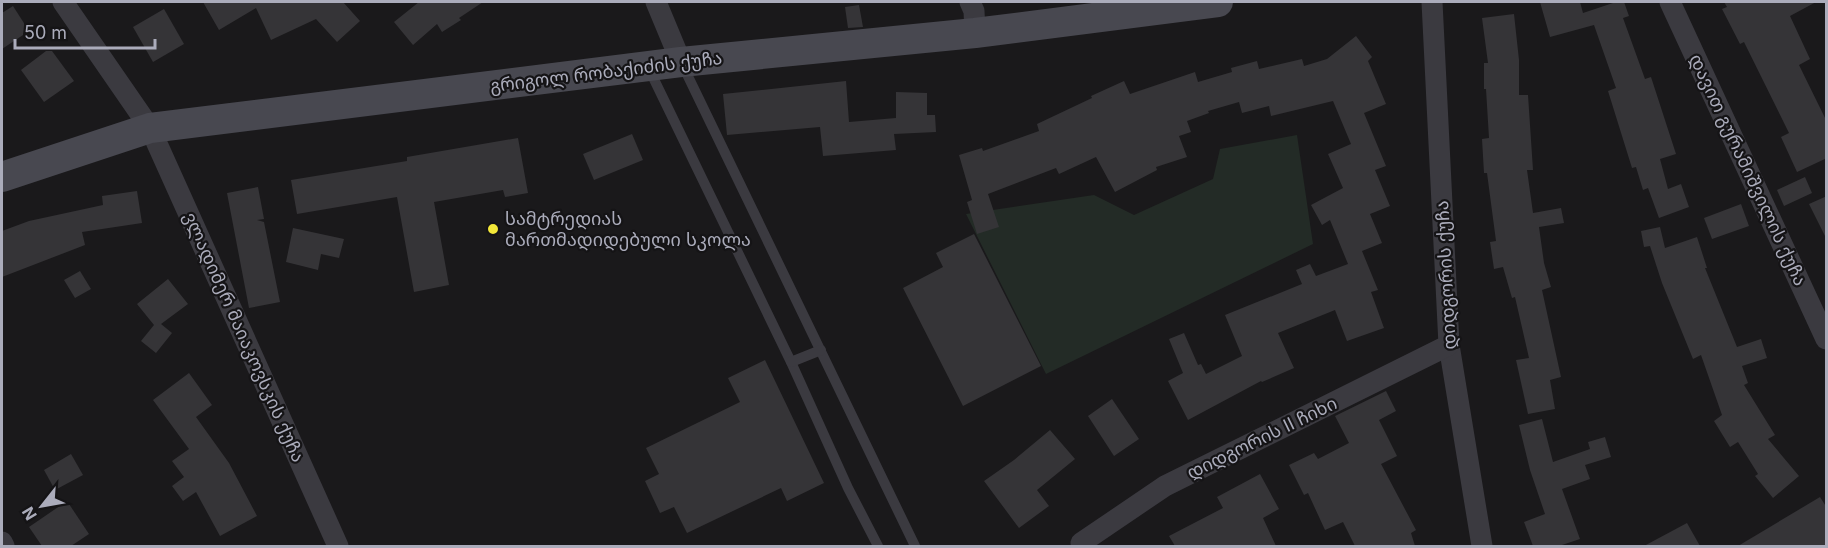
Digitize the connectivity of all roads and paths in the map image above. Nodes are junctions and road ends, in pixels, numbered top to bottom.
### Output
1 (63, 2) edge
2 (656, 2) edge
3 (970, 2) edge
4 (1218, 2) edge
5 (1432, 2) edge
6 (1670, 2) edge
7 (975, 33) junction
8 (681, 62) junction
9 (647, 66) junction
10 (150, 128) junction
11 (2, 177) edge
12 (1827, 339) edge
13 (1449, 345) junction
14 (820, 350) junction
15 (791, 362) junction
16 (2, 542) edge
17 (1082, 543) dead end
18 (4, 546) edge
19 (338, 546) edge
20 (878, 546) edge
21 (915, 546) edge
22 (1482, 546) edge

1 - 10 street, ვლადიმერ მაიაკოვსკის ქუჩა
2 - 8 street
3 - 7 street
4 - 7 street, გრიგოლ რობაქიძის ქუჩა
5 - 13 street, დიდგორის ქუჩა
6 - 12 street, დავით გურამიშვილის ქუჩა
7 - 8 street, გრიგოლ რობაქიძის ქუჩა
8 - 9 street, გრიგოლ რობაქიძის ქუჩა
8 - 14 lane
9 - 10 street, გრიგოლ რობაქიძის ქუჩა
9 - 15 lane
10 - 11 street, გრიგოლ რობაქიძის ქუჩა
10 - 19 street, ვლადიმერ მაიაკოვსკის ქუჩა
13 - 17 street, დიდგორის II ჩიხი
13 - 22 street, დიდგორის ქუჩა
14 - 15 lane
14 - 21 lane
15 - 20 lane
16 - 18 street

